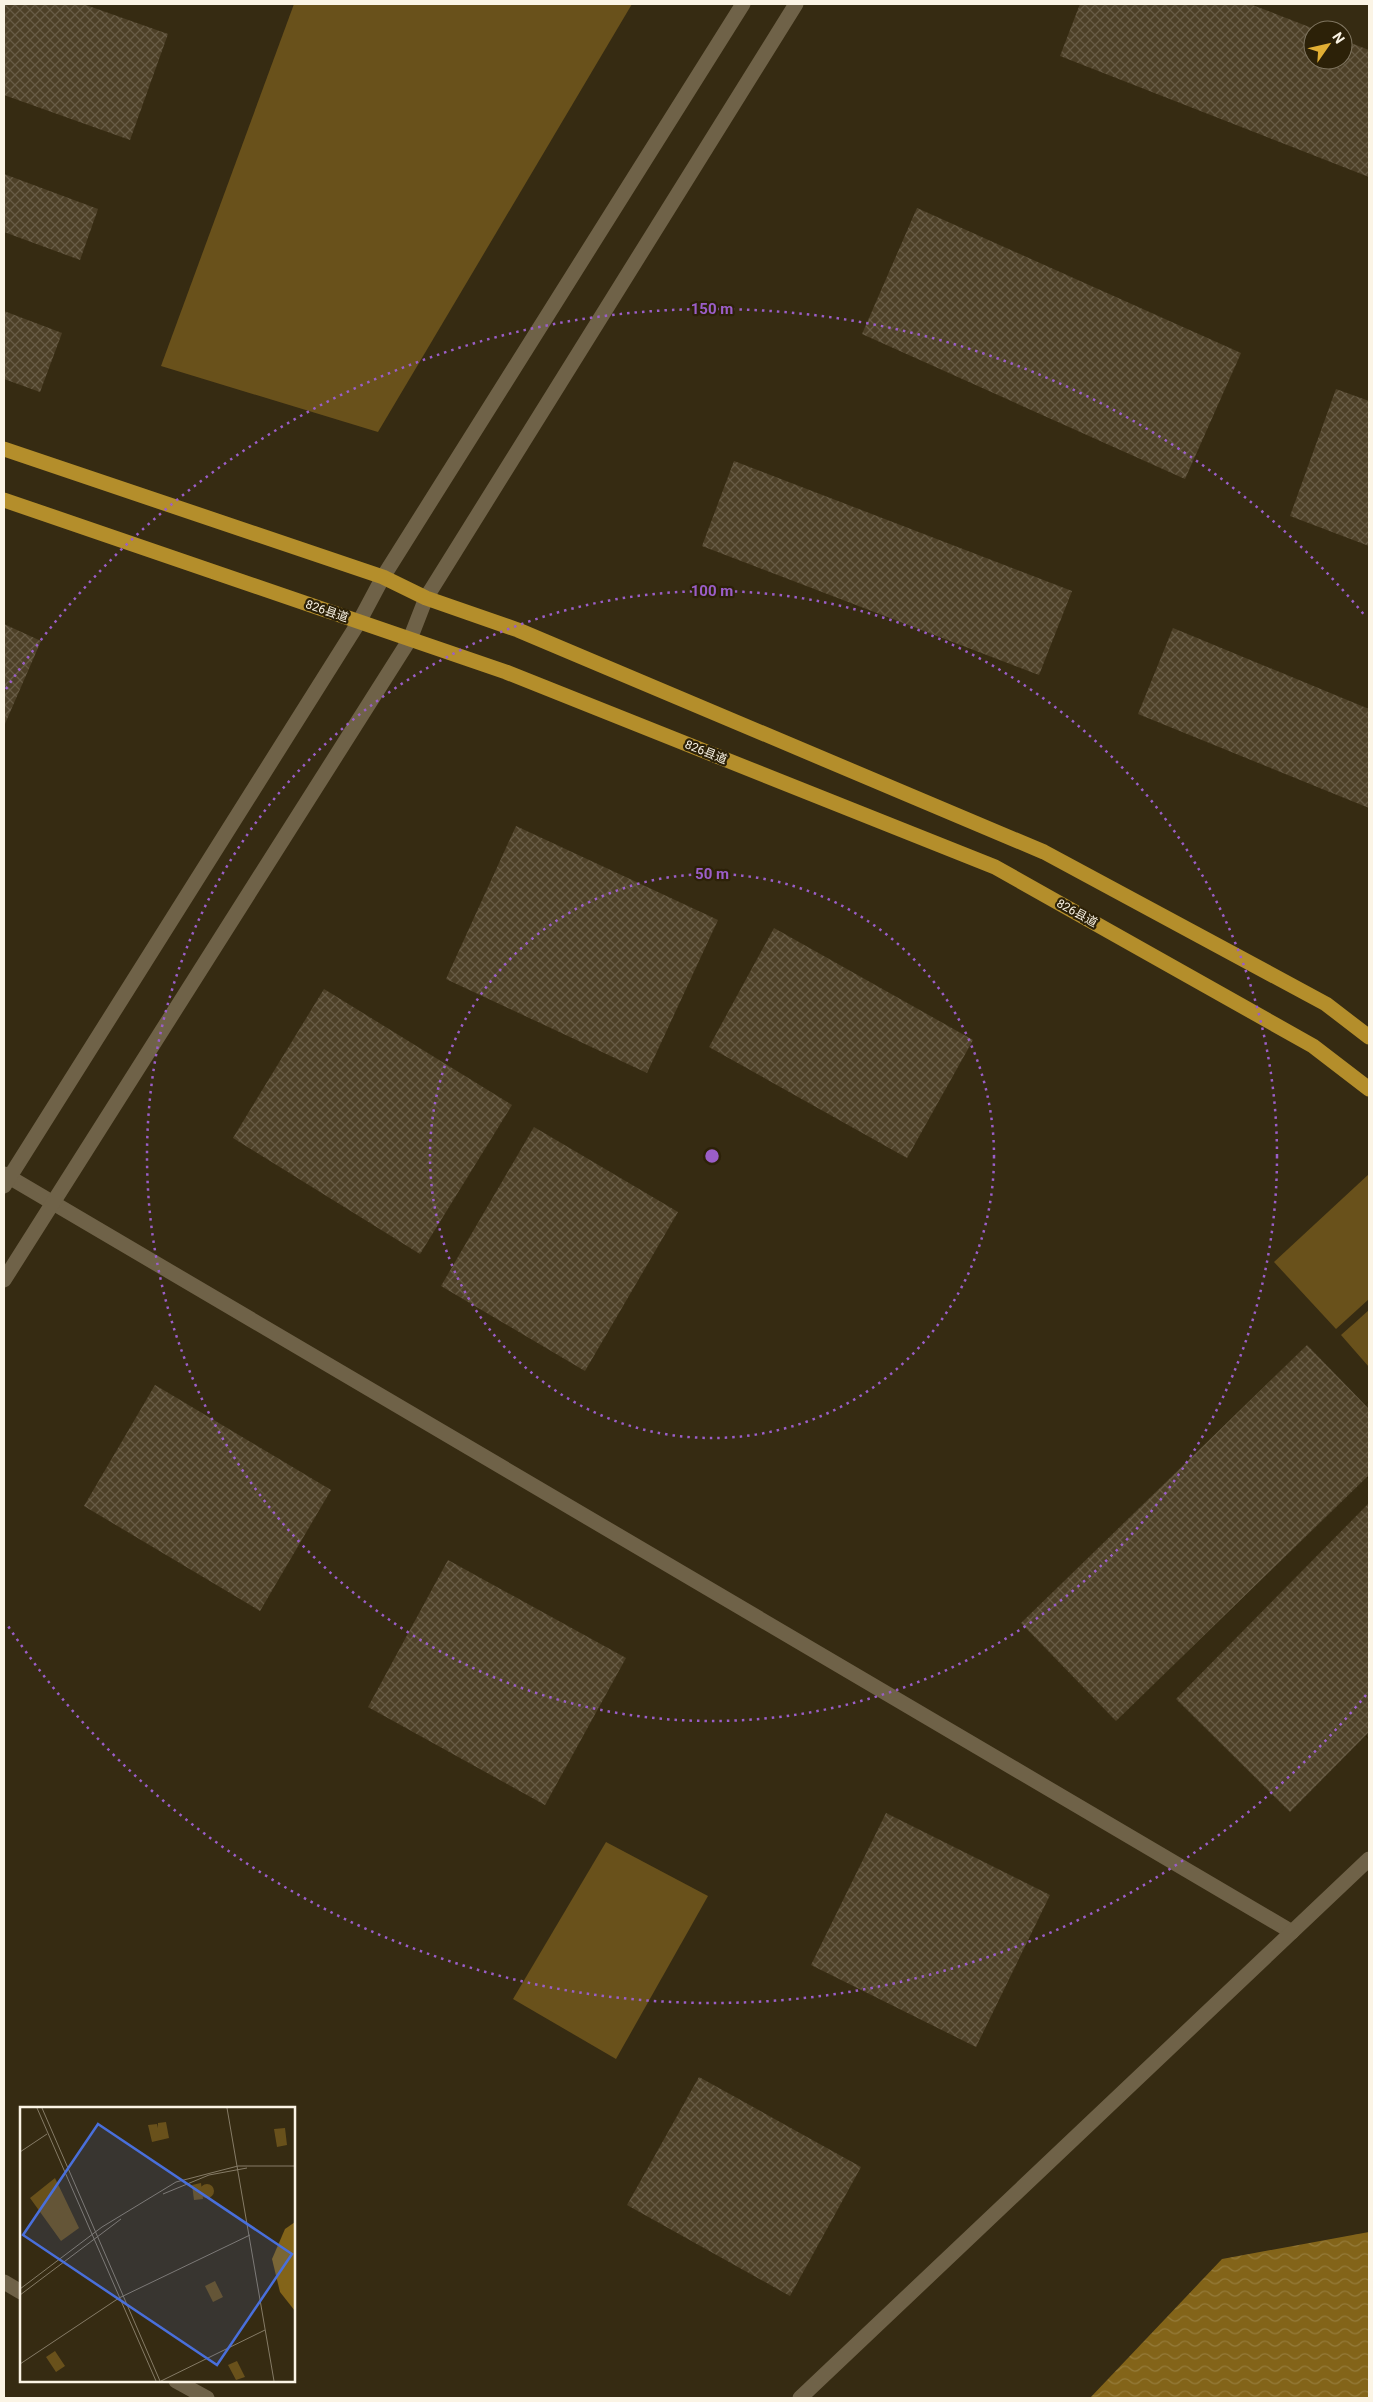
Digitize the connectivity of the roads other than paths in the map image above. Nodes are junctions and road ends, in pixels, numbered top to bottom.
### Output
1 (743, 4) edge
2 (796, 4) edge
3 (4, 448) edge
4 (4, 500) edge
5 (382, 578) junction
6 (426, 598) junction
7 (359, 622) junction
8 (410, 639) junction
9 (1369, 1037) edge
10 (1369, 1089) edge
11 (6, 1179) edge
12 (53, 1202) junction
13 (4, 1280) edge
14 (1369, 1859) edge
15 (1292, 1932) junction
16 (4, 2282) edge
17 (20, 2291) edge
18 (178, 2382) edge
19 (207, 2398) edge
20 (800, 2398) edge

1 - 5 street
2 - 6 street
3 - 5 main road
4 - 7 main road, 826县道
5 - 6 main road
5 - 7 street
6 - 8 street
6 - 9 main road
7 - 8 main road, 826县道
7 - 11 street
8 - 10 main road, 826县道
8 - 12 street
11 - 12 street
12 - 13 street
12 - 15 street
14 - 15 street
15 - 20 street
16 - 17 street
18 - 19 street

